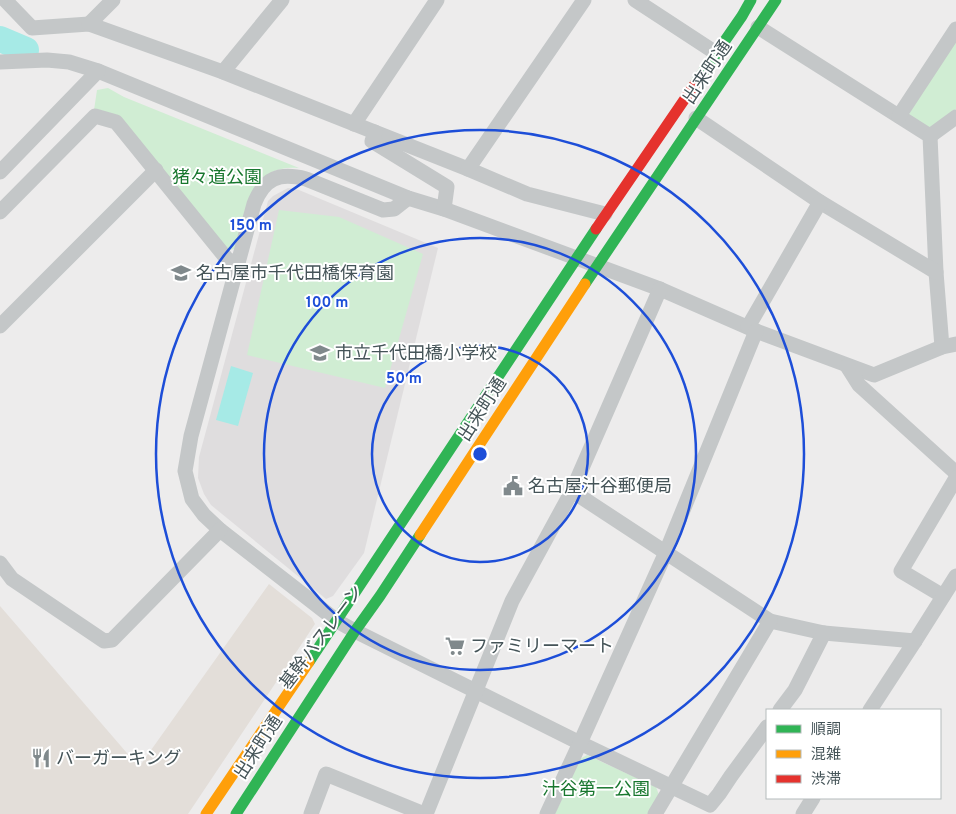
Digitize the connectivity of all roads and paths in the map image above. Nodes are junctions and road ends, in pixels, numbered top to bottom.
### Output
1 (5, 0) edge
2 (113, 0) edge
3 (282, 0) edge
4 (437, 0) edge
5 (584, 0) edge
6 (635, 0) edge
7 (753, 0) edge
8 (776, 0) edge
9 (742, 16) joint
10 (89, 24) junction
11 (758, 27) junction
12 (956, 29) edge
13 (716, 53) junction
14 (1, 62) edge
15 (98, 71) junction
16 (223, 72) junction
17 (899, 116) junction
18 (956, 117) edge
19 (696, 118) junction
20 (354, 124) junction
21 (375, 132) junction
22 (930, 136) junction
23 (468, 169) junction
24 (156, 170) junction
25 (0, 172) edge
26 (407, 198) junction
27 (820, 202) junction
28 (444, 209) junction
29 (0, 212) edge
30 (605, 214) junction
31 (577, 258) junction
32 (238, 264) junction
33 (598, 266) junction
34 (936, 272) junction
35 (660, 289) junction
36 (0, 326) edge
37 (752, 329) junction
38 (949, 346) edge
39 (847, 366) junction
40 (956, 474) edge
41 (956, 478) edge
42 (572, 491) junction
43 (220, 530) junction
44 (666, 552) junction
45 (0, 564) edge
46 (956, 576) edge
47 (388, 583) joint
48 (943, 596) junction
49 (337, 620) junction
50 (770, 621) junction
51 (354, 630) junction
52 (824, 633) junction
53 (915, 641) junction
54 (476, 692) junction
55 (781, 709) edge
56 (871, 709) edge
57 (766, 728) edge
58 (580, 743) junction
59 (670, 787) junction
60 (813, 799) edge
61 (707, 809) edge
62 (206, 814) edge
63 (216, 814) edge
64 (236, 814) edge
65 (311, 814) edge
66 (425, 814) edge
67 (546, 814) edge
68 (655, 814) edge
69 (803, 814) edge

1 - 10 street
2 - 10 street
3 - 16 street
4 - 20 street
5 - 23 street
6 - 13 street
7 - 9 street
8 - 11 main road, 出来町通
9 - 13 main road, 出来町通
10 - 16 street
11 - 17 street
11 - 19 main road, 出来町通
12 - 17 street
13 - 30 main road, 出来町通
14 - 15 street
15 - 25 street
15 - 26 street
16 - 20 street
17 - 22 street
18 - 22 street
19 - 27 street
19 - 33 main road, 出来町通
20 - 21 street
21 - 23 street
21 - 28 street
22 - 34 street
23 - 30 street
24 - 29 street
24 - 32 street
24 - 36 street
26 - 28 street
26 - 32 street
27 - 34 street
27 - 37 street
28 - 31 street
30 - 31 main road, 出来町通
31 - 33 street
31 - 49 main road, 出来町通
32 - 43 street
33 - 35 street
33 - 47 main road, 出来町通
34 - 38 street
35 - 37 street
35 - 42 street
37 - 39 street
37 - 44 street
38 - 39 street
39 - 40 street
41 - 48 street
42 - 44 street
42 - 54 street
43 - 45 street
43 - 49 street
44 - 50 street
44 - 58 street
46 - 48 street
47 - 51 street, 基幹バスレーン
48 - 53 street
49 - 51 street
49 - 62 main road, 出来町通
50 - 52 street
50 - 59 street
51 - 54 street
51 - 63 street, 基幹バスレーン
51 - 64 main road, 出来町通
52 - 53 street
52 - 55 street
53 - 56 street
54 - 58 street
54 - 66 street
57 - 61 street
58 - 59 street
58 - 67 street
59 - 61 street
59 - 68 street
60 - 69 street
65 - 66 street

